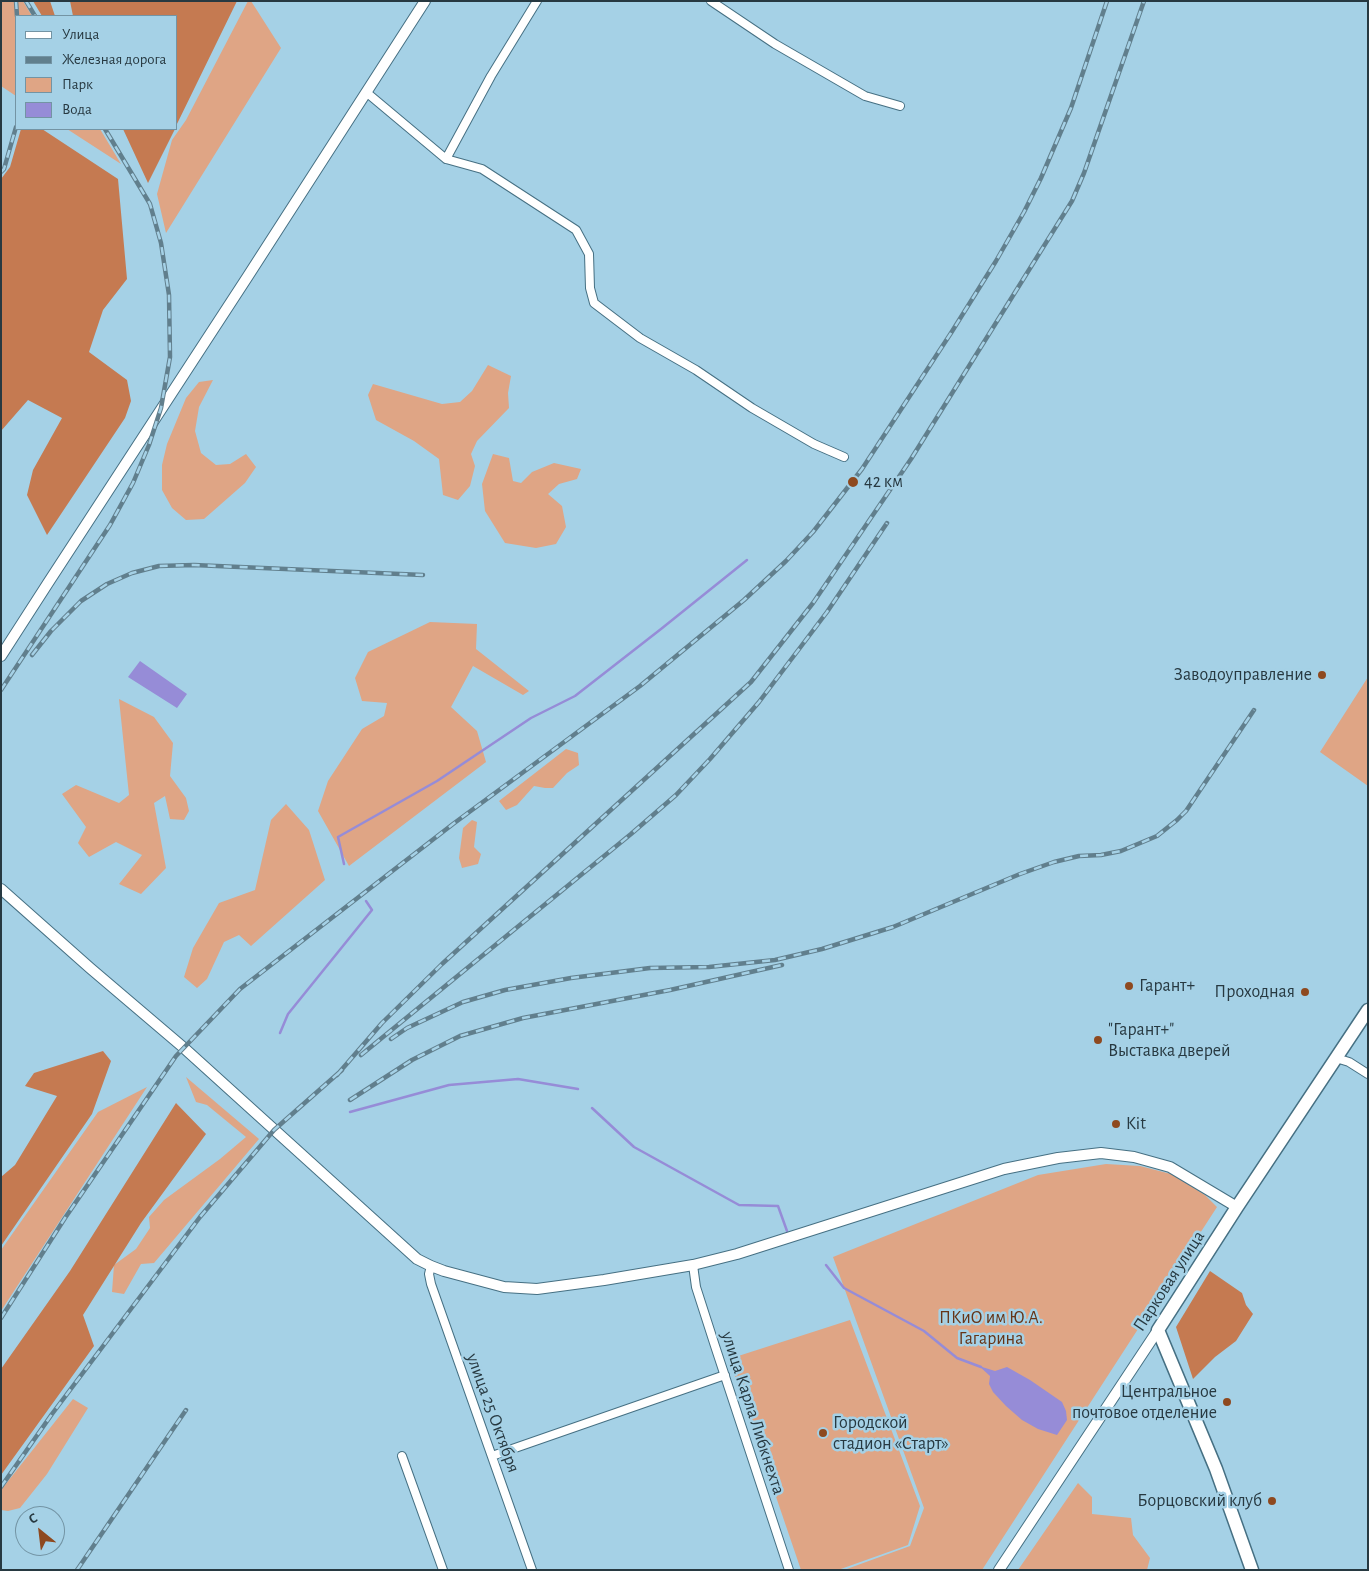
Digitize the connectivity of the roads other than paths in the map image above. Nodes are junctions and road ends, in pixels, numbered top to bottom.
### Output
1 (426, 1) edge
2 (537, 1) edge
3 (711, 1) edge
4 (366, 92) junction
5 (900, 106) dead end
6 (446, 159) junction
7 (844, 457) dead end
8 (1, 656) edge
9 (1, 889) edge
10 (1368, 1010) edge
11 (1336, 1058) junction
12 (1368, 1074) edge
13 (1237, 1207) junction
14 (693, 1265) junction
15 (430, 1266) junction
16 (1158, 1330) junction
17 (725, 1376) junction
18 (402, 1456) dead end
19 (492, 1456) junction
20 (443, 1570) edge
21 (532, 1570) edge
22 (789, 1570) edge
23 (999, 1570) edge
24 (1252, 1570) edge

1 - 4 street
2 - 6 street
3 - 5 street
4 - 6 street
4 - 8 street
6 - 7 street
9 - 15 street
10 - 11 main road, Парковая улица
11 - 12 street
11 - 13 main road, Парковая улица
13 - 14 street
13 - 16 main road, Парковая улица
14 - 15 street
14 - 17 street, улица Карла Либкнехта
15 - 19 street, улица 25 Октября
16 - 23 street, Парковая улица
16 - 24 main road
17 - 19 street
17 - 22 street, улица Карла Либкнехта
18 - 20 street
19 - 21 street, улица 25 Октября

